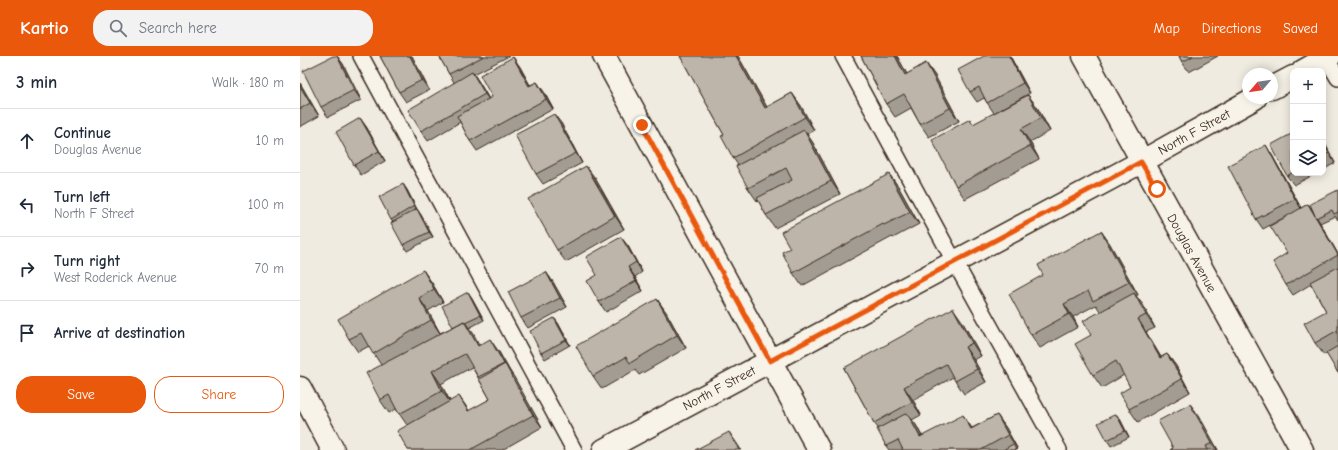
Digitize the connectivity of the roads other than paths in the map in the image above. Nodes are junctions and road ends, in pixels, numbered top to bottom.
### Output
1 (362, 56) edge
2 (604, 56) edge
3 (843, 56) edge
4 (1084, 56) edge
5 (1327, 57) edge
6 (1308, 68) edge
7 (1338, 78) edge
8 (1290, 79) edge
9 (1278, 85) edge
10 (1244, 104) edge
11 (1141, 162) junction
12 (954, 261) junction
13 (770, 361) junction
14 (300, 388) edge
15 (333, 450) edge
16 (574, 450) edge
17 (604, 450) edge
18 (819, 450) edge
19 (1060, 450) edge
20 (1302, 450) edge

1 - 16 lane
2 - 13 street
3 - 12 lane
4 - 11 street, Douglas Avenue
5 - 6 street
5 - 7 lane
8 - 9 street
10 - 11 street, North F Street
11 - 12 street, North F Street
11 - 20 street, Douglas Avenue
12 - 13 street, North F Street
12 - 19 lane
13 - 17 street, North F Street
13 - 18 street
14 - 15 street

